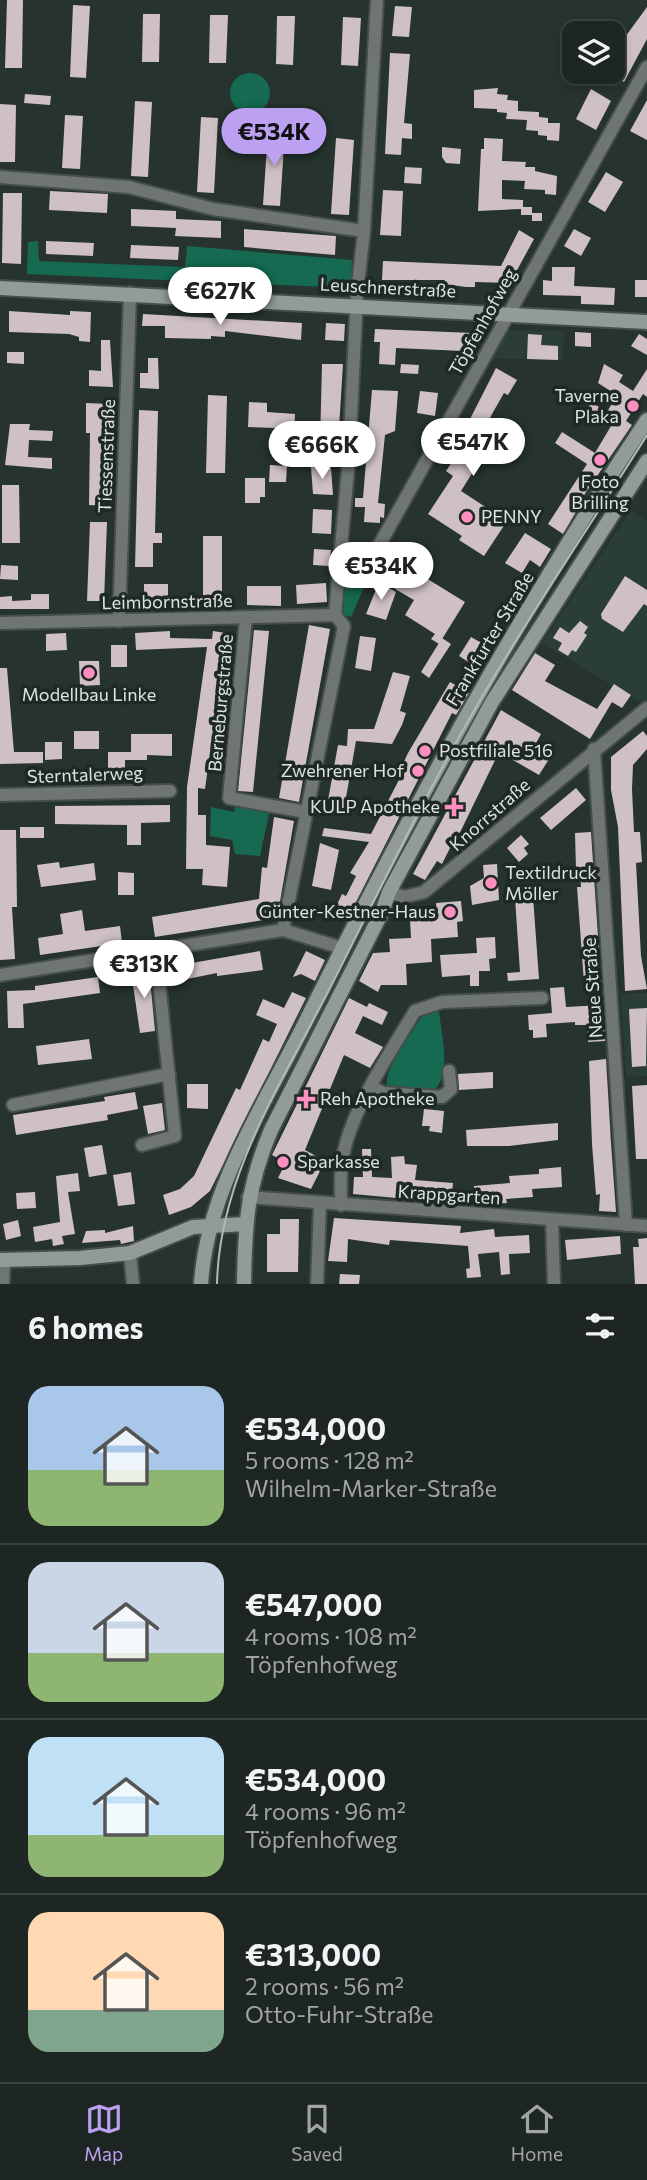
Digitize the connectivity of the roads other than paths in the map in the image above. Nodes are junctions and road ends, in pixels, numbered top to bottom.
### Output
1 (377, 0) edge
2 (647, 67) edge
3 (0, 177) edge
4 (364, 231) junction
5 (0, 288) edge
6 (130, 293) junction
7 (356, 305) junction
8 (508, 314) junction
9 (647, 322) edge
10 (647, 420) edge
11 (647, 461) edge
12 (340, 576) junction
13 (335, 615) junction
14 (246, 618) junction
15 (119, 621) junction
16 (0, 623) edge
17 (647, 708) edge
18 (594, 749) junction
19 (170, 790) dead end
20 (0, 795) edge
21 (306, 812) junction
22 (375, 885) junction
23 (389, 892) junction
24 (420, 894) junction
25 (382, 912) junction
26 (283, 930) junction
27 (342, 948) junction
28 (156, 952) junction
29 (360, 955) junction
30 (0, 975) edge
31 (542, 998) dead end
32 (449, 1071) dead end
33 (169, 1074) junction
34 (371, 1087) junction
35 (13, 1105) dead end
36 (142, 1145) dead end
37 (248, 1197) junction
38 (320, 1204) junction
39 (341, 1205) junction
40 (552, 1220) junction
41 (211, 1224) junction
42 (245, 1224) junction
43 (626, 1224) junction
44 (647, 1226) edge
45 (130, 1253) junction
46 (2, 1260) edge
47 (3, 1284) edge
48 (133, 1284) edge
49 (201, 1284) edge
50 (244, 1284) edge
51 (317, 1284) edge
52 (554, 1284) edge

1 - 4 street
2 - 8 street, Töpfenhofweg
3 - 4 street
4 - 7 street
5 - 6 main road, Leuschnerstraße
6 - 7 main road, Leuschnerstraße
6 - 15 street, Tiessenstraße
7 - 8 main road, Leuschnerstraße
7 - 12 street
8 - 9 main road, Leuschnerstraße
8 - 12 street, Töpfenhofweg
10 - 22 main road, Frankfurter Straße
11 - 23 main road, Frankfurter Straße
12 - 13 street
13 - 14 street, Leimbornstraße
13 - 21 street
14 - 15 street, Leimbornstraße
14 - 21 street, Berneburgstraße
15 - 16 street, Leimbornstraße
17 - 18 street, Knorrstraße
18 - 24 street, Knorrstraße
18 - 43 street, Neue Straße
19 - 20 street, Sterntalerweg
21 - 26 street
22 - 23 main road
22 - 27 main road, Frankfurter Straße
23 - 24 street
23 - 25 main road, Frankfurter Straße
24 - 25 street, Knorrstraße
25 - 29 main road, Frankfurter Straße
26 - 27 street
26 - 28 street
27 - 29 main road
27 - 41 main road, Frankfurter Straße
28 - 30 street
28 - 33 street
29 - 37 main road, Frankfurter Straße
31 - 34 street
32 - 34 street
33 - 35 street
33 - 36 street
34 - 39 street
37 - 38 street, Krappgarten
37 - 42 main road, Frankfurter Straße
38 - 39 street, Krappgarten
38 - 51 street
39 - 40 street, Krappgarten
40 - 43 street, Krappgarten
40 - 52 street
41 - 42 main road
41 - 45 main road
41 - 49 main road, Frankfurter Straße
42 - 50 main road, Frankfurter Straße
43 - 44 street, Krappgarten
45 - 46 main road
45 - 48 street
46 - 47 street

